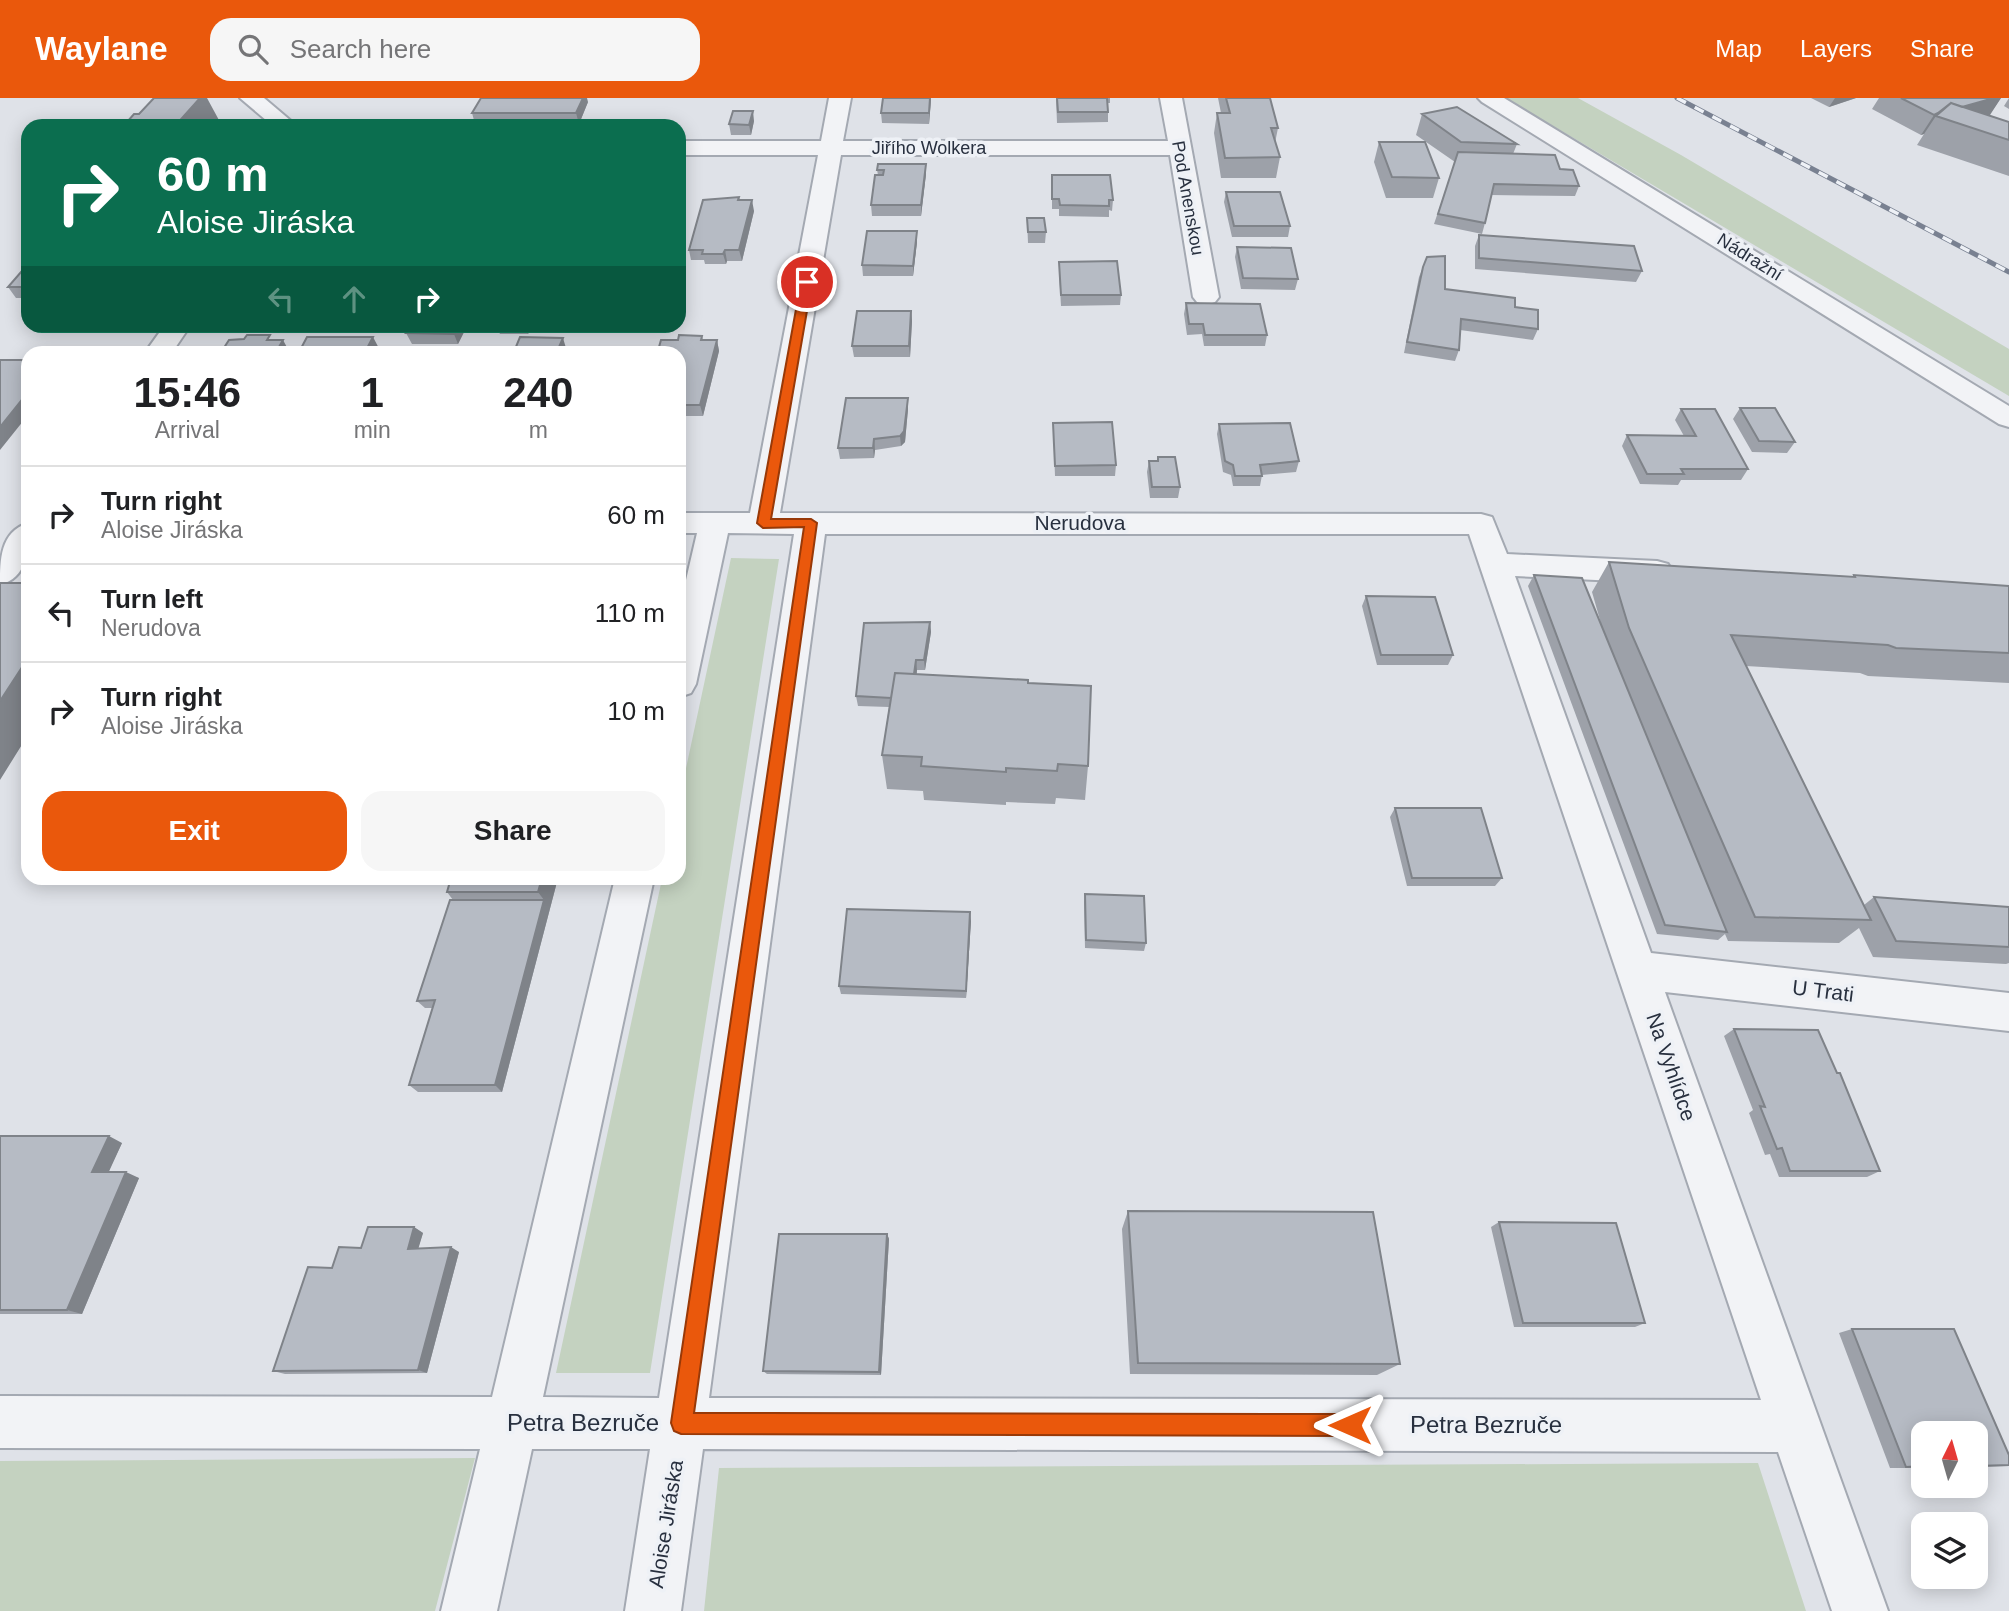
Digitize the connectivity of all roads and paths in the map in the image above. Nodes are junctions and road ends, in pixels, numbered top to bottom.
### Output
1 (251, 98) edge
2 (840, 98) edge
3 (1171, 98) edge
4 (1489, 98) edge
5 (277, 119) edge
6 (686, 148) edge
7 (831, 148) junction
8 (1180, 148) junction
9 (1206, 297) dead end
10 (2009, 418) edge
11 (0, 523) edge
12 (21, 523) edge
13 (686, 523) edge
14 (715, 523) junction
15 (763, 523) junction
16 (811, 523) junction
17 (1481, 524) joint
18 (21, 544) edge
19 (1495, 564) junction
20 (1690, 573) edge
21 (0, 574) edge
22 (686, 653) edge
23 (633, 885) edge
24 (1637, 970) junction
25 (2009, 1012) edge
26 (0, 1422) edge
27 (512, 1423) junction
28 (681, 1423) junction
29 (1796, 1426) junction
30 (470, 1611) edge
31 (653, 1611) edge
32 (1860, 1611) edge

1 - 5 street
2 - 7 street
3 - 8 street, Pod Anenskou
4 - 10 street, Nádražní
6 - 7 street, Jiřího Wolkera
7 - 8 street, Jiřího Wolkera
7 - 15 street
8 - 9 street, Pod Anenskou
11 - 12 street
13 - 14 street, Nerudova
14 - 15 street, Nerudova
14 - 22 street
15 - 16 street, Nerudova
16 - 17 street, Nerudova
16 - 28 street, Aloise Jiráska
17 - 19 street, Na Vyhlídce
18 - 21 street
19 - 20 street
19 - 24 street, Na Vyhlídce
23 - 27 street
24 - 25 street, U Trati
24 - 29 street, Na Vyhlídce
26 - 27 street, Petra Bezruče
27 - 28 street, Petra Bezruče
27 - 30 street
28 - 29 street, Petra Bezruče
28 - 31 street, Aloise Jiráska
29 - 32 street, Na Vyhlídce

